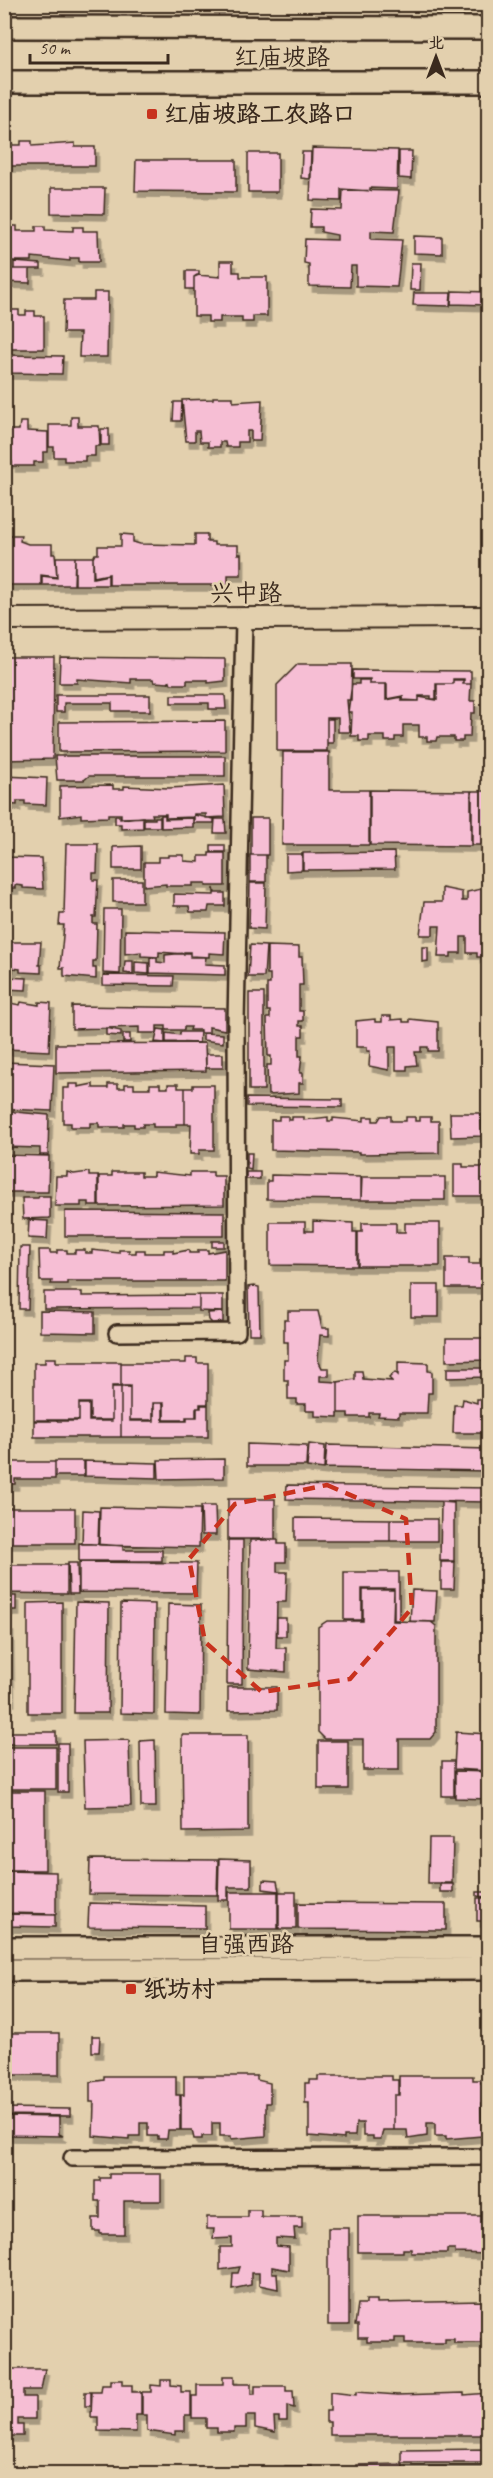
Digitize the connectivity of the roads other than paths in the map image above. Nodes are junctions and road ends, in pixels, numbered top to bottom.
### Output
1 (4, 27) edge
2 (489, 28) edge
3 (4, 82) edge
4 (489, 82) edge
5 (489, 617) edge
6 (244, 618) junction
7 (4, 619) edge
8 (117, 1333) dead end
9 (4, 1948) edge
10 (489, 1948) edge
11 (489, 1969) edge
12 (4, 1970) edge
13 (489, 2157) edge
14 (72, 2158) dead end

1 - 2 main road, 红庙坡路
3 - 4 main road, 红庙坡路
5 - 6 street, 兴中路
6 - 7 street, 兴中路
6 - 8 street
9 - 10 main road, 自强西路
11 - 12 main road, 自强西路
13 - 14 street

